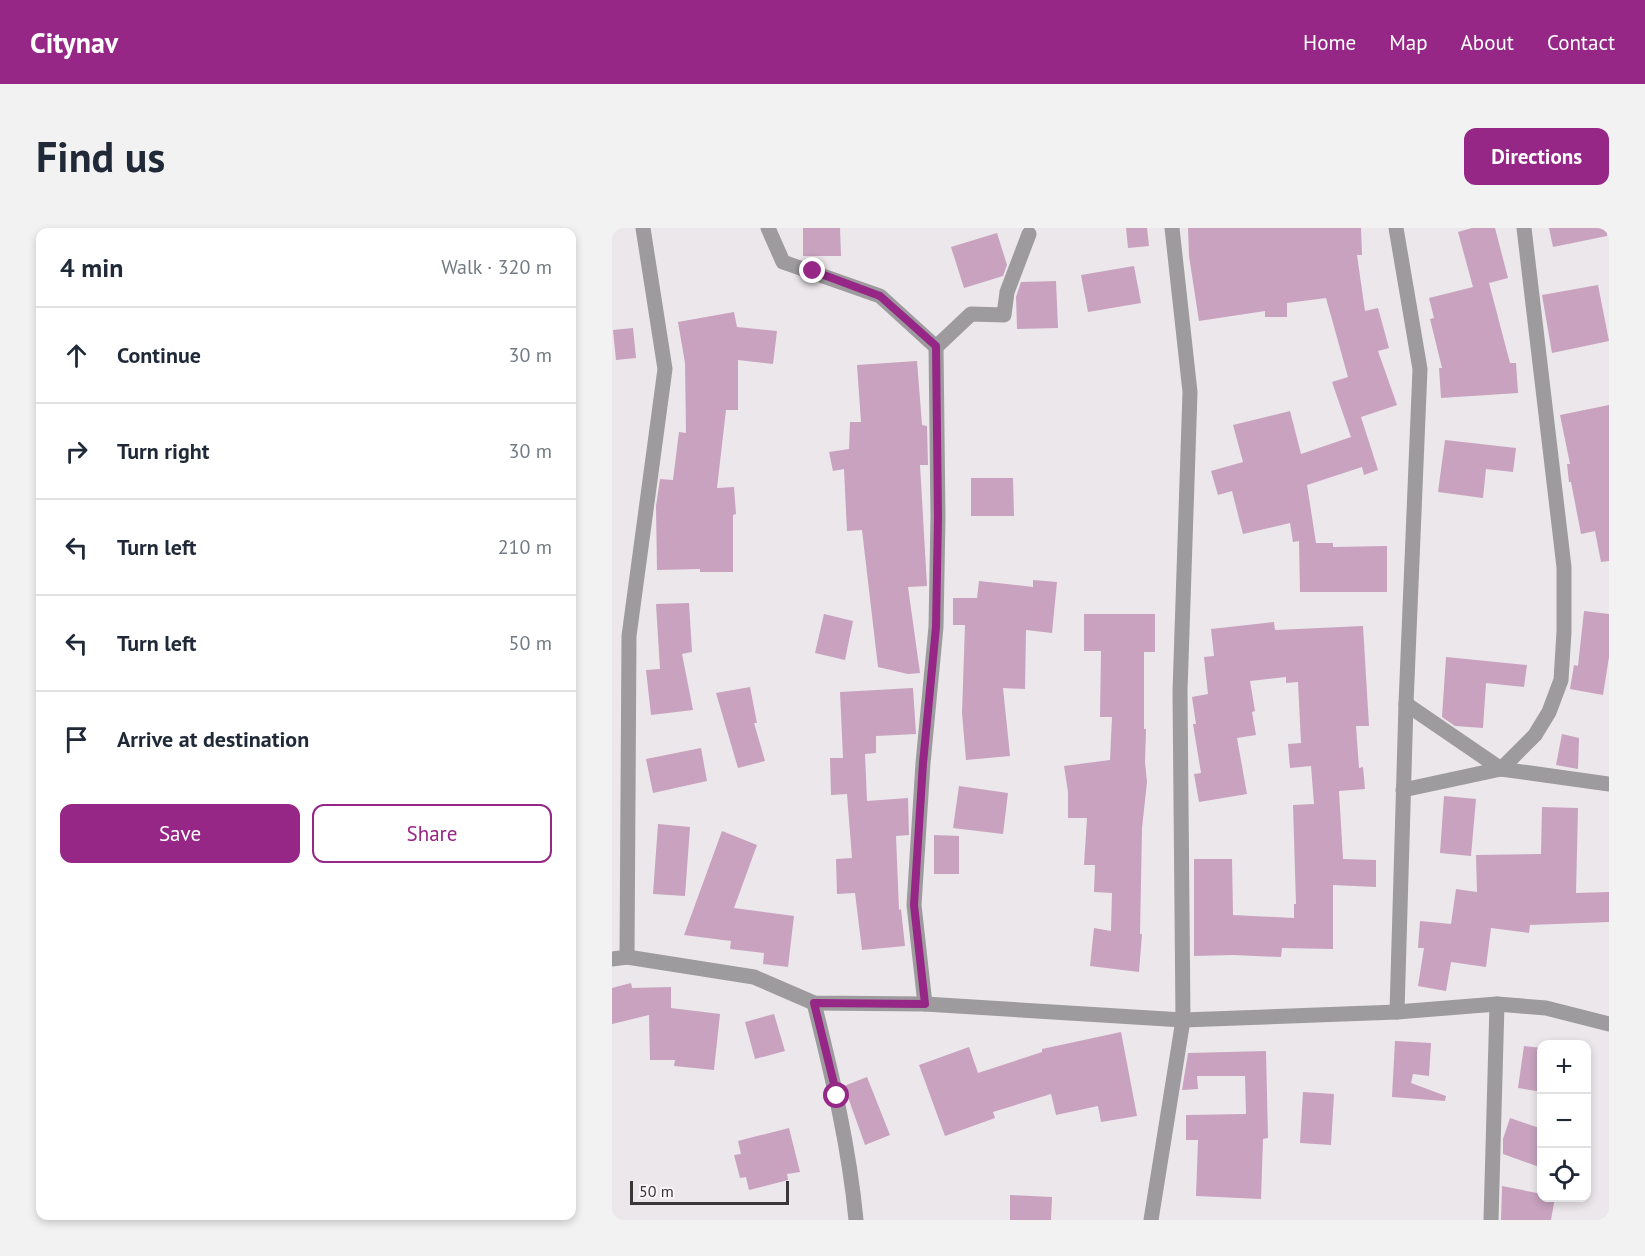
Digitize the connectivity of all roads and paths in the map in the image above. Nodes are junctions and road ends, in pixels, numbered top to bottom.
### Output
1 (643, 228) edge
2 (768, 228) edge
3 (1172, 228) edge
4 (1396, 228) edge
5 (1524, 228) edge
6 (1029, 234) dead end
7 (936, 346) junction
8 (1406, 704) junction
9 (1501, 769) junction
10 (1609, 784) edge
11 (1403, 790) junction
12 (620, 958) edge
13 (814, 1003) junction
14 (925, 1004) junction
15 (1497, 1004) junction
16 (1397, 1012) junction
17 (1183, 1020) junction
18 (1609, 1024) edge
19 (856, 1220) edge
20 (1151, 1220) edge
21 (1491, 1220) edge

1 - 12 street
2 - 7 street
3 - 17 street
4 - 8 street
5 - 9 street
6 - 7 street
7 - 14 street
8 - 9 street
8 - 11 street
9 - 10 street
9 - 11 street
11 - 16 street
12 - 13 street
13 - 14 street
13 - 19 street
14 - 17 street
15 - 16 street
15 - 18 street
15 - 21 street
16 - 17 street
17 - 20 street

